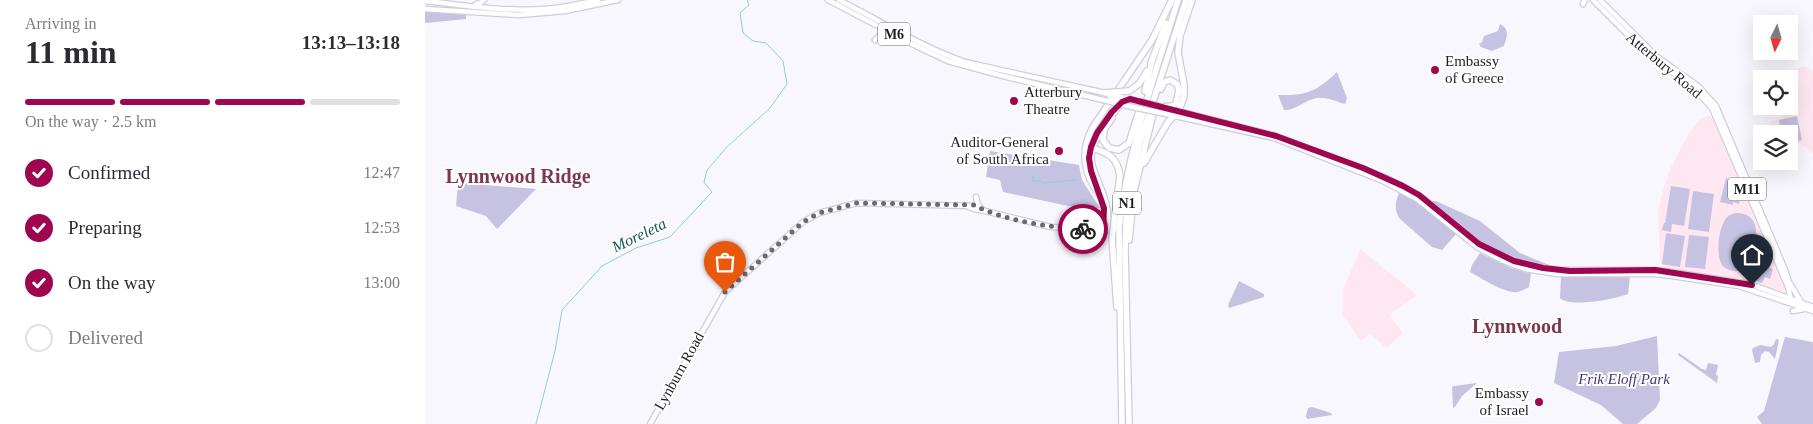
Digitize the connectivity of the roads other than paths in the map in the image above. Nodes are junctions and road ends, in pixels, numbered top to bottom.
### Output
1 (484, 0) edge
2 (595, 0) edge
3 (616, 0) edge
4 (829, 0) edge
5 (839, 0) edge
6 (1175, 0) edge
7 (1186, 0) edge
8 (1192, 0) edge
9 (1593, 0) edge
10 (1600, 0) edge
11 (1607, 0) edge
12 (425, 1) edge
13 (491, 1) edge
14 (452, 4) junction
15 (487, 8) junction
16 (497, 8) junction
17 (425, 9) edge
18 (479, 13) junction
19 (534, 14) junction
20 (1614, 14) junction
21 (895, 35) junction
22 (875, 40) dead end
23 (1152, 61) junction
24 (1000, 69) junction
25 (1164, 69) junction
26 (1072, 92) junction
27 (1104, 95) junction
28 (1119, 102) junction
29 (1161, 106) junction
30 (1177, 113) junction
31 (1112, 118) junction
32 (1273, 137) junction
33 (1271, 143) dead end
34 (1092, 148) junction
35 (1101, 196) junction
36 (1132, 204) junction
37 (964, 205) junction
38 (984, 210) junction
39 (1105, 230) junction
40 (1468, 237) junction
41 (1789, 284) junction
42 (1126, 292) junction
43 (1772, 292) junction
44 (1792, 302) junction
45 (1803, 304) junction
46 (1811, 309) edge
47 (1793, 312) dead end
48 (1121, 376) junction
49 (650, 424) edge
50 (1122, 424) edge
51 (1129, 424) edge

1 - 14 main road
2 - 16 main road
3 - 19 main road
4 - 21 main road, M6
5 - 24 main road, M6
6 - 23 highway
6 - 35 highway
6 - 48 highway, N1
7 - 25 highway, N1
8 - 25 highway
8 - 30 highway
9 - 41 main road, Atterbury Road / M11
10 - 20 main road, Atterbury Road / M11
11 - 20 main road
12 - 14 main road
13 - 16 main road
14 - 15 main road
15 - 16 main road
15 - 18 main road
15 - 19 main road
17 - 18 main road
18 - 19 main road
20 - 41 main road, Atterbury Road / M11
21 - 22 main road
21 - 26 main road, M6
23 - 27 highway, bridge
23 - 31 highway
24 - 26 main road
24 - 27 main road, M6
25 - 42 highway, N1
26 - 27 main road, M6
27 - 28 main road, M6, bridge
28 - 29 main road, M6, bridge
28 - 30 main road, M6, bridge
28 - 31 main road
28 - 34 main road
29 - 30 main road, M6
29 - 36 highway
30 - 32 main road, M6
30 - 32 main road, M6
30 - 36 highway
31 - 34 main road
32 - 33 main road
32 - 40 main road, M6
32 - 40 main road, M6
34 - 35 main road
34 - 39 main road
34 - 48 highway
35 - 39 main road
36 - 42 highway
37 - 38 main road, Lynburn Road
37 - 38 main road
37 - 49 main road, Lynburn Road
38 - 39 main road, Lynburn Road
40 - 43 main road, M6
40 - 44 main road, M6
41 - 43 main road
41 - 44 main road, Atterbury Road / M11
41 - 45 main road
42 - 51 highway, N1
43 - 44 main road, M6
44 - 45 main road, M6
44 - 46 main road, M6
45 - 46 main road, M6
46 - 47 main road
48 - 50 highway, N1

